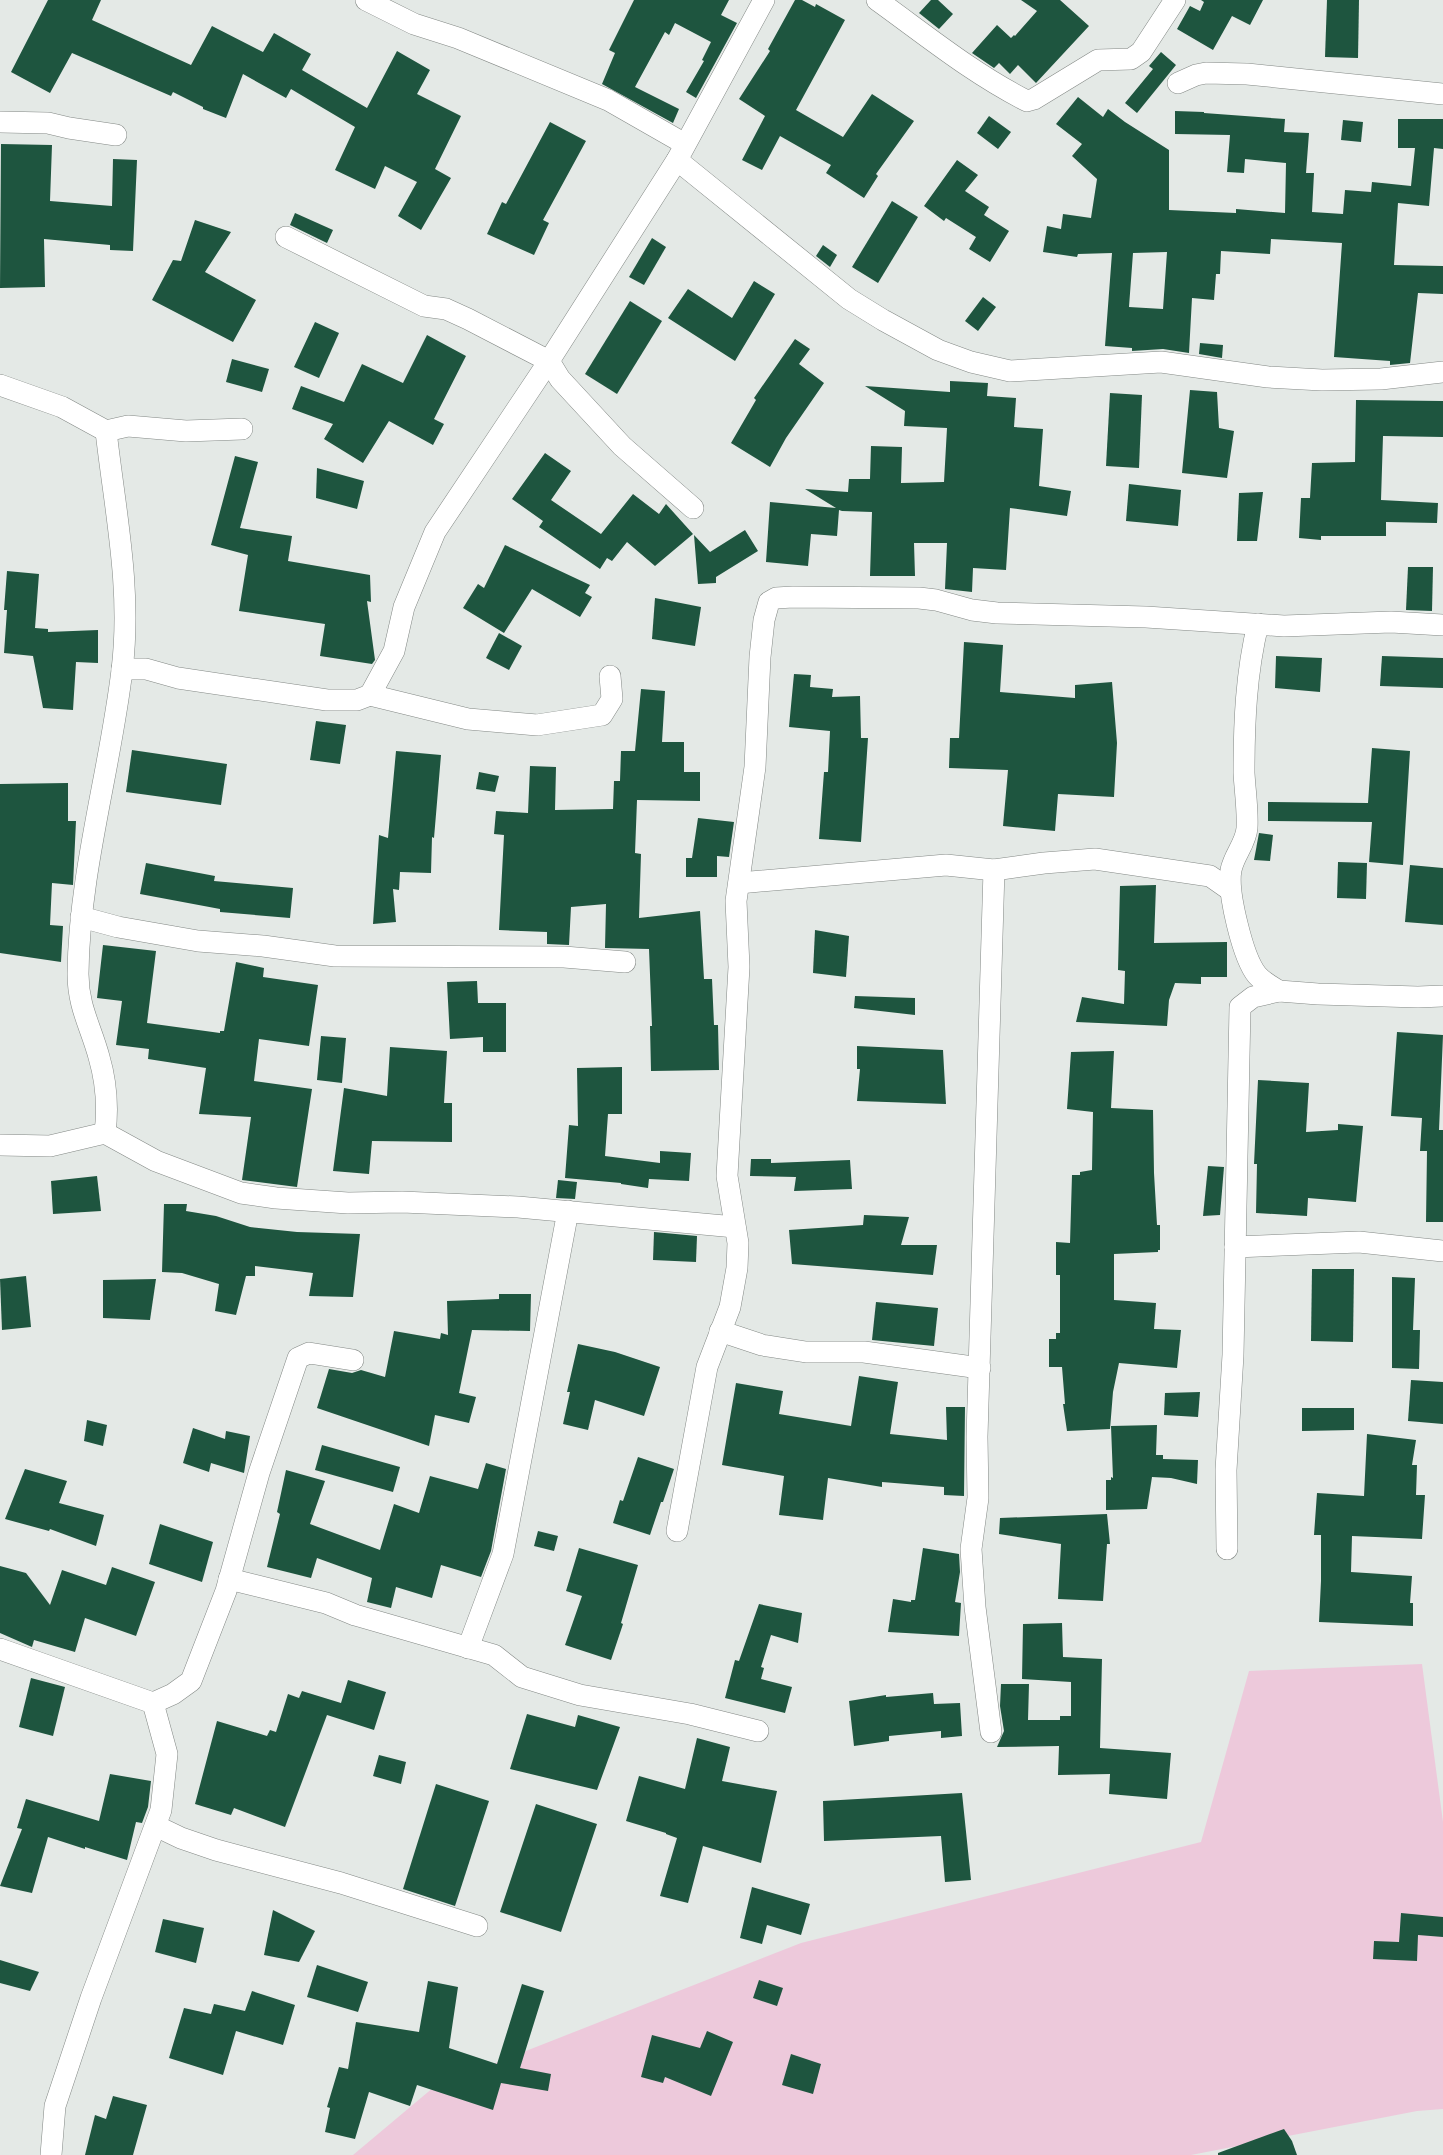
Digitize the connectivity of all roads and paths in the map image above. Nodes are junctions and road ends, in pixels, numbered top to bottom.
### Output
1 (366, 0) edge
2 (764, 0) edge
3 (877, 0) edge
4 (1175, 0) edge
5 (1178, 83) dead end
6 (1443, 94) edge
7 (0, 122) edge
8 (117, 135) dead end
9 (681, 152) junction
10 (286, 237) dead end
11 (549, 361) junction
12 (1443, 372) edge
13 (0, 386) edge
14 (242, 429) dead end
15 (106, 431) junction
16 (693, 508) dead end
17 (1258, 624) junction
18 (1443, 625) edge
19 (122, 669) junction
20 (610, 676) dead end
21 (370, 695) junction
22 (1235, 859) junction
23 (994, 870) junction
24 (1210, 876) junction
25 (739, 883) junction
26 (1230, 890) junction
27 (81, 917) junction
28 (626, 962) dead end
29 (1255, 974) junction
30 (1279, 991) junction
31 (1443, 996) edge
32 (1253, 997) junction
33 (105, 1133) junction
34 (0, 1145) edge
35 (568, 1211) junction
36 (735, 1227) junction
37 (1235, 1247) junction
38 (1443, 1251) edge
39 (720, 1331) junction
40 (353, 1360) dead end
41 (980, 1368) junction
42 (677, 1531) dead end
43 (1227, 1549) dead end
44 (229, 1579) junction
45 (468, 1648) junction
46 (1, 1650) edge
47 (153, 1703) junction
48 (758, 1731) dead end
49 (991, 1732) dead end
50 (156, 1826) junction
51 (477, 1926) dead end
52 (51, 2155) edge

1 - 9 street
2 - 9 street
3 - 4 street
5 - 6 street
7 - 8 street
9 - 11 street
9 - 12 street
10 - 11 street
11 - 16 street
11 - 21 street
13 - 15 street
14 - 15 street
15 - 19 street
17 - 18 street
17 - 22 street
17 - 25 street
19 - 21 street
19 - 27 street
20 - 21 street
22 - 24 street
22 - 26 street
23 - 24 street
23 - 25 street
23 - 41 street
24 - 26 street
25 - 36 street
26 - 29 street
27 - 28 street
27 - 33 street
29 - 30 street
29 - 32 street
30 - 31 street
30 - 32 street
32 - 37 street
33 - 34 street
33 - 35 street
35 - 36 street
35 - 45 street
36 - 39 street
37 - 38 street
37 - 43 street
39 - 41 street
39 - 42 street
40 - 44 street
41 - 49 street
44 - 45 street
44 - 47 street
45 - 48 street
46 - 47 street
47 - 50 street
50 - 51 street
50 - 52 street

